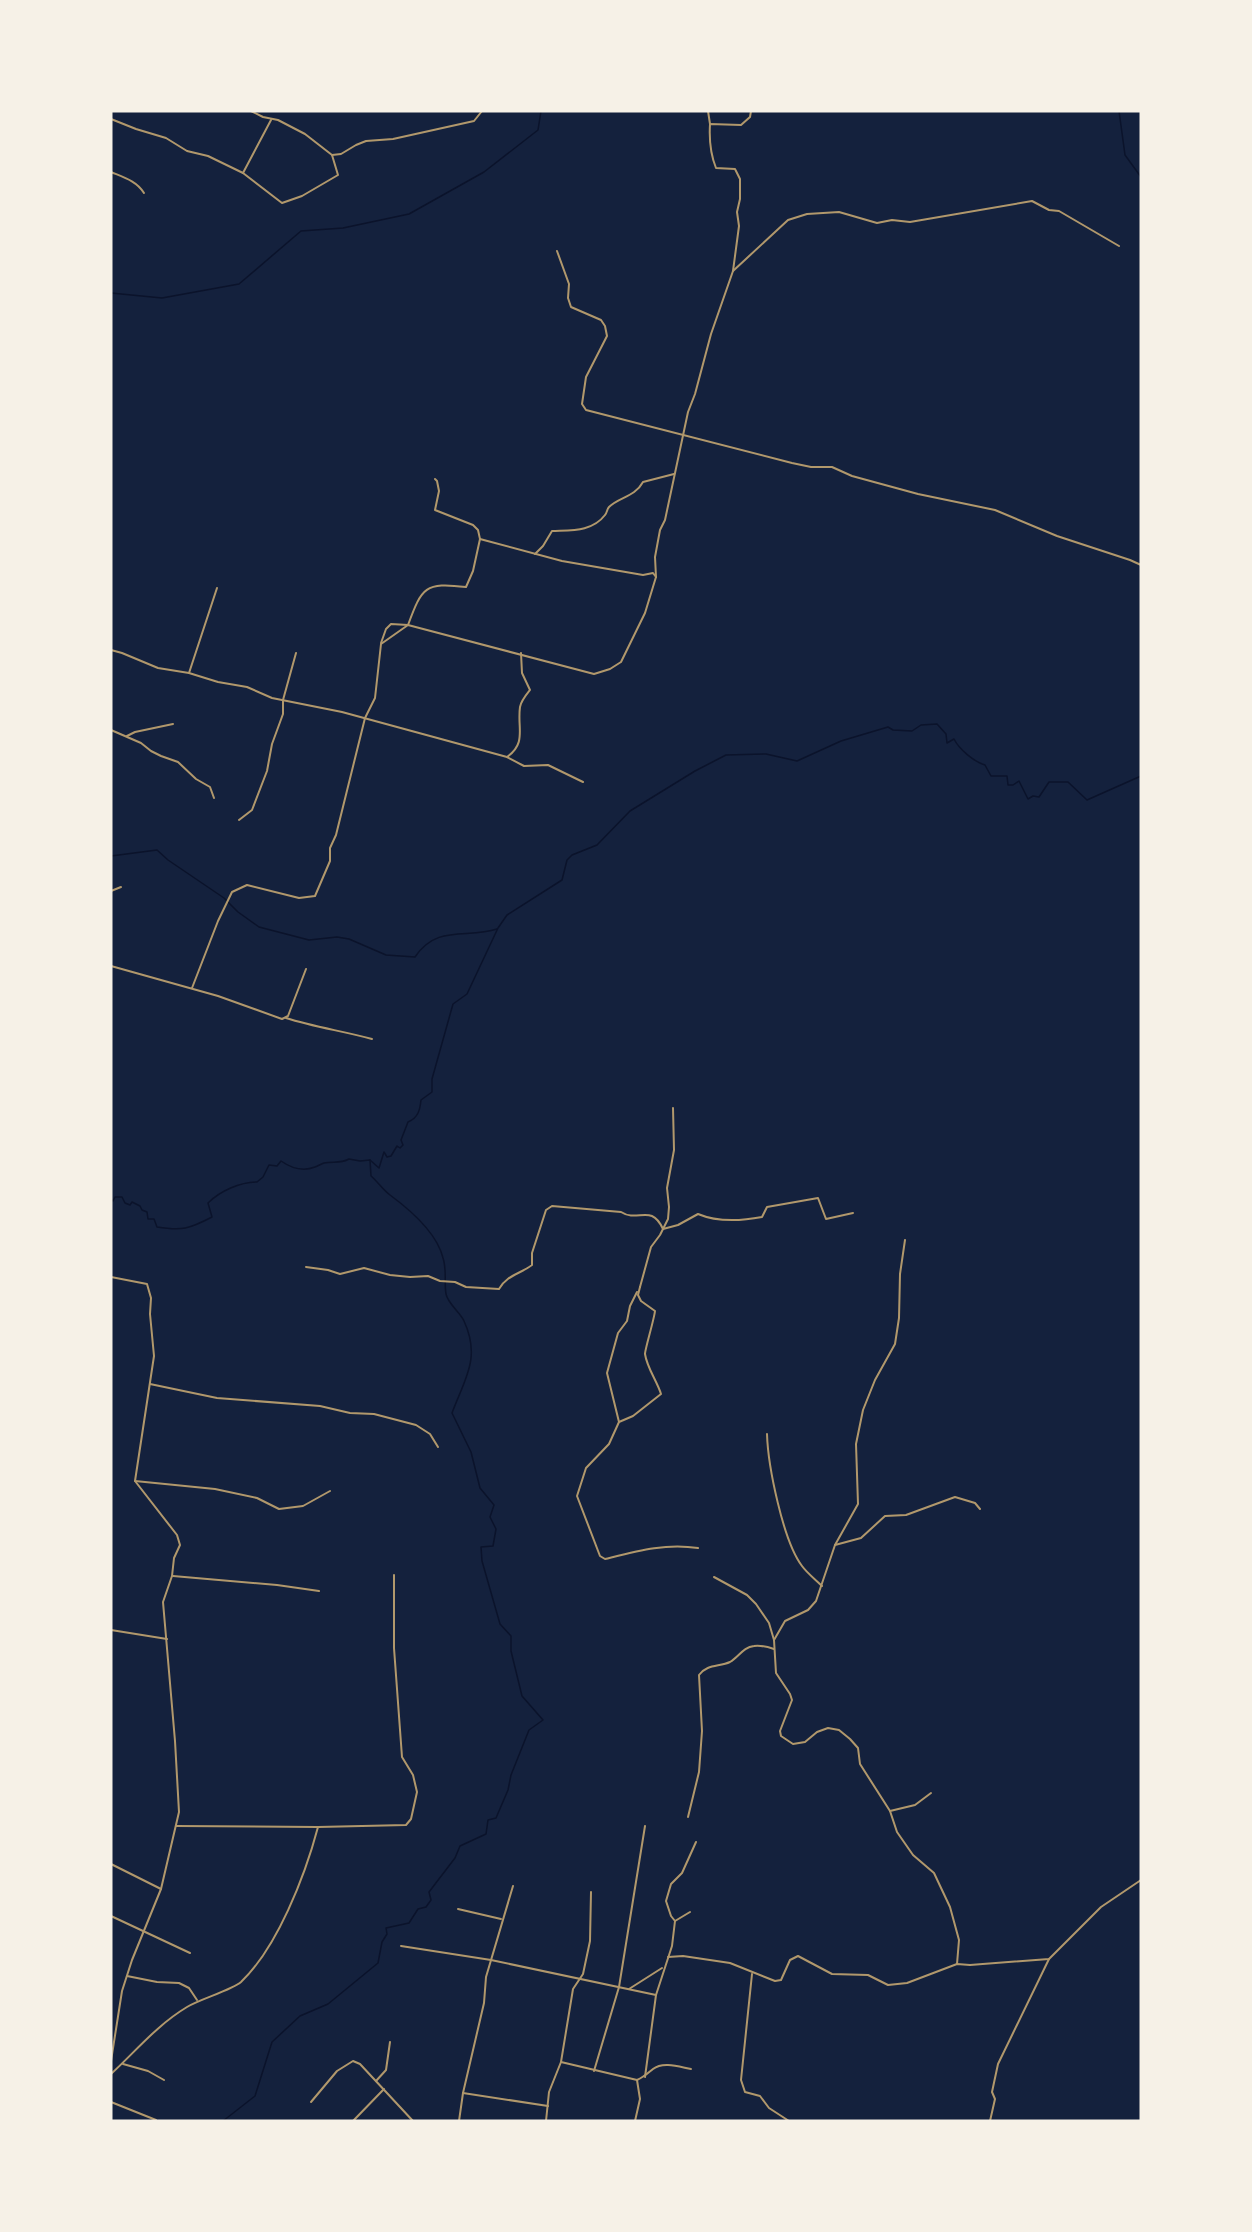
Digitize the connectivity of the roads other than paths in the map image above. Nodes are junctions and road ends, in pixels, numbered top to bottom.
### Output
1 (251, 111) edge
2 (482, 111) edge
3 (708, 111) edge
4 (751, 111) edge
5 (111, 119) edge
6 (271, 120) junction
7 (710, 124) junction
8 (332, 154) junction
9 (111, 172) edge
10 (243, 173) junction
11 (144, 193) dead end
12 (1119, 246) dead end
13 (557, 251) dead end
14 (734, 271) junction
15 (684, 436) junction
16 (676, 473) junction
17 (435, 479) dead end
18 (480, 539) junction
19 (535, 554) junction
20 (1141, 565) edge
21 (656, 577) junction
22 (217, 588) dead end
23 (408, 624) junction
24 (381, 644) junction
25 (111, 650) edge
26 (296, 653) dead end
27 (520, 653) junction
28 (189, 673) junction
29 (283, 700) junction
30 (365, 718) junction
31 (173, 724) dead end
32 (111, 730) edge
33 (126, 736) junction
34 (507, 758) junction
35 (583, 782) dead end
36 (214, 798) dead end
37 (239, 820) dead end
38 (121, 887) dead end
39 (111, 891) edge
40 (111, 966) edge
41 (306, 969) dead end
42 (192, 988) junction
43 (286, 1018) junction
44 (372, 1039) dead end
45 (673, 1108) dead end
46 (853, 1213) dead end
47 (663, 1228) junction
48 (905, 1240) dead end
49 (306, 1267) dead end
50 (111, 1277) edge
51 (640, 1287) junction
52 (150, 1384) junction
53 (619, 1422) junction
54 (767, 1434) dead end
55 (438, 1447) dead end
56 (135, 1481) junction
57 (330, 1491) dead end
58 (980, 1509) dead end
59 (835, 1545) junction
60 (698, 1548) dead end
61 (394, 1575) dead end
62 (172, 1576) junction
63 (714, 1577) dead end
64 (822, 1586) junction
65 (319, 1591) dead end
66 (111, 1630) edge
67 (166, 1639) junction
68 (774, 1640) junction
69 (774, 1649) junction
70 (931, 1792) dead end
71 (890, 1811) junction
72 (688, 1817) dead end
73 (176, 1826) junction
74 (645, 1826) dead end
75 (318, 1827) junction
76 (696, 1842) dead end
77 (111, 1864) edge
78 (1141, 1880) edge
79 (513, 1886) dead end
80 (161, 1889) junction
81 (591, 1892) dead end
82 (458, 1910) dead end
83 (690, 1912) dead end
84 (111, 1916) edge
85 (501, 1919) junction
86 (675, 1921) junction
87 (144, 1930) junction
88 (401, 1946) dead end
89 (190, 1953) dead end
90 (668, 1956) junction
91 (1049, 1959) junction
92 (491, 1960) junction
93 (957, 1964) junction
94 (664, 1967) junction
95 (752, 1973) junction
96 (127, 1976) junction
97 (580, 1979) junction
98 (619, 1987) junction
99 (629, 1989) junction
100 (656, 1995) junction
101 (198, 2001) junction
102 (390, 2042) dead end
103 (111, 2061) edge
104 (561, 2062) junction
105 (123, 2064) junction
106 (692, 2069) dead end
107 (594, 2071) junction
108 (111, 2074) edge
109 (645, 2077) junction
110 (164, 2080) dead end
111 (637, 2080) junction
112 (376, 2081) junction
113 (384, 2089) junction
114 (463, 2092) junction
115 (111, 2102) edge
116 (311, 2102) dead end
117 (548, 2106) junction
118 (156, 2120) edge
119 (353, 2121) edge
120 (413, 2121) edge
121 (459, 2121) edge
122 (546, 2121) edge
123 (635, 2121) edge
124 (789, 2121) edge
125 (990, 2121) edge

1 - 6 street
2 - 8 street
3 - 7 street
4 - 7 street
5 - 10 street
6 - 8 street
6 - 10 street
7 - 14 street
8 - 10 street
9 - 11 street
12 - 14 street
13 - 15 street
14 - 15 street
15 - 16 street
15 - 20 street
16 - 19 street
16 - 21 street
17 - 18 street
18 - 19 street
18 - 23 street
19 - 21 street
21 - 27 street
22 - 28 street
23 - 24 street
23 - 24 street
23 - 27 street
24 - 30 street
25 - 28 street
26 - 29 street
27 - 34 street
28 - 29 street
29 - 30 street
29 - 37 street
30 - 34 street
30 - 42 street
31 - 33 street
32 - 33 street
33 - 36 street
34 - 35 street
38 - 39 street
40 - 42 street
41 - 43 street
42 - 43 street
43 - 44 street
45 - 47 street
46 - 47 street
47 - 49 street
47 - 51 street
48 - 59 street
50 - 52 street
51 - 53 street
51 - 53 street
52 - 55 street
52 - 56 street
53 - 60 street
54 - 64 street
56 - 57 street
56 - 62 street
58 - 59 street
59 - 64 street
61 - 75 street
62 - 65 street
62 - 67 street
63 - 68 street
64 - 68 street
66 - 67 street
67 - 73 street
68 - 69 street
69 - 71 street
69 - 72 street
70 - 71 street
71 - 93 street
73 - 75 street
73 - 80 street
74 - 98 street
75 - 101 street
76 - 86 street
77 - 80 street
78 - 91 street
79 - 85 street
80 - 87 street
81 - 97 street
82 - 85 street
83 - 86 street
84 - 87 street
85 - 92 street
86 - 90 street
87 - 89 street
87 - 96 street
88 - 92 street
90 - 94 street
90 - 95 street
91 - 93 street
91 - 125 street
92 - 97 street
92 - 114 street
93 - 95 street
94 - 99 street
94 - 100 street
95 - 124 street
96 - 101 street
96 - 103 street
97 - 98 street
97 - 104 street
98 - 99 street
98 - 107 street
99 - 100 street
100 - 109 street
101 - 105 street
102 - 112 street
104 - 107 street
104 - 117 street
105 - 108 street
105 - 110 street
106 - 109 street
107 - 111 street
109 - 111 street
111 - 123 street
112 - 113 street
112 - 116 street
113 - 119 street
113 - 120 street
114 - 117 street
114 - 121 street
115 - 118 street
117 - 122 street

